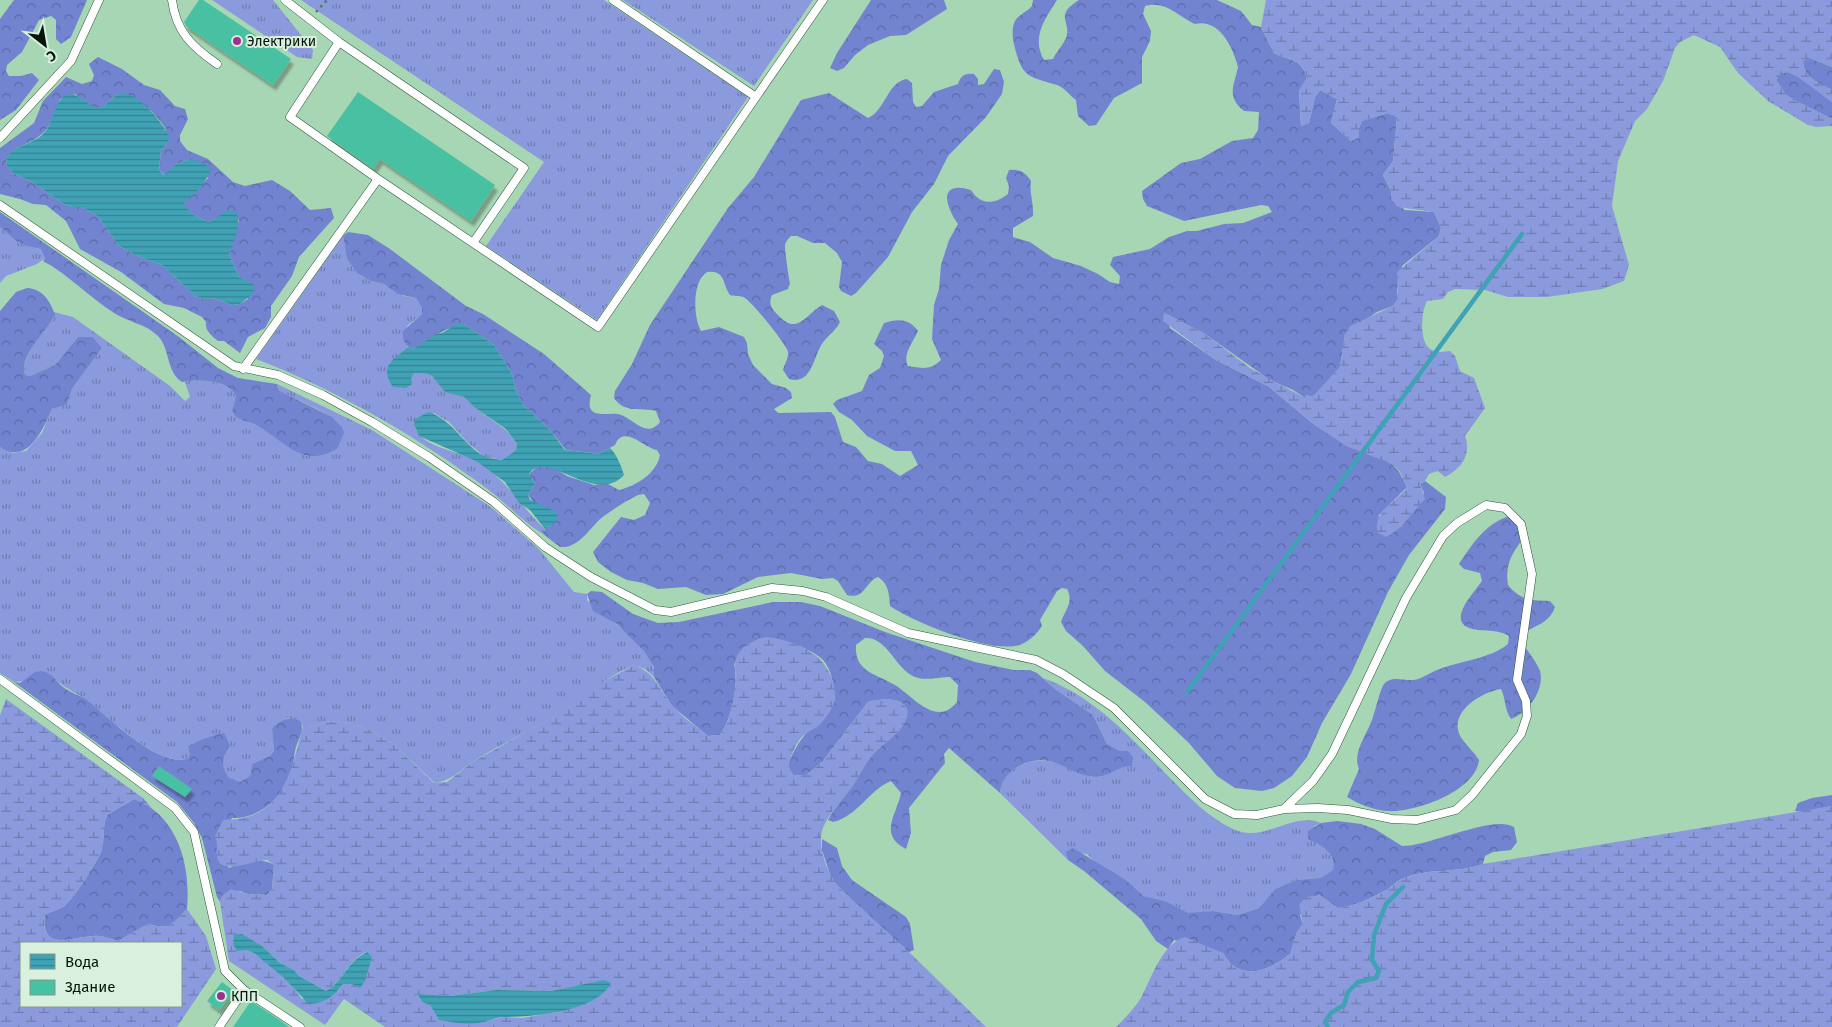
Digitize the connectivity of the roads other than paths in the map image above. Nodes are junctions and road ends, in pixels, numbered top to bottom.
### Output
1 (99, 0) edge
2 (172, 0) edge
3 (285, 0) edge
4 (613, 0) edge
5 (823, 0) edge
6 (339, 42) junction
7 (217, 64) dead end
8 (756, 97) junction
9 (0, 138) edge
10 (378, 179) junction
11 (0, 205) edge
12 (473, 243) junction
13 (243, 369) junction
14 (0, 679) edge
15 (1284, 809) junction
16 (244, 990) junction
17 (219, 1027) edge
18 (300, 1027) edge

1 - 9 lane
2 - 7 lane
3 - 6 lane
4 - 8 lane
5 - 8 lane
6 - 10 lane
6 - 12 lane
8 - 12 lane
10 - 12 lane
10 - 13 lane
11 - 13 lane
13 - 15 lane
14 - 16 lane
15 - 15 lane
16 - 17 lane
16 - 18 lane

